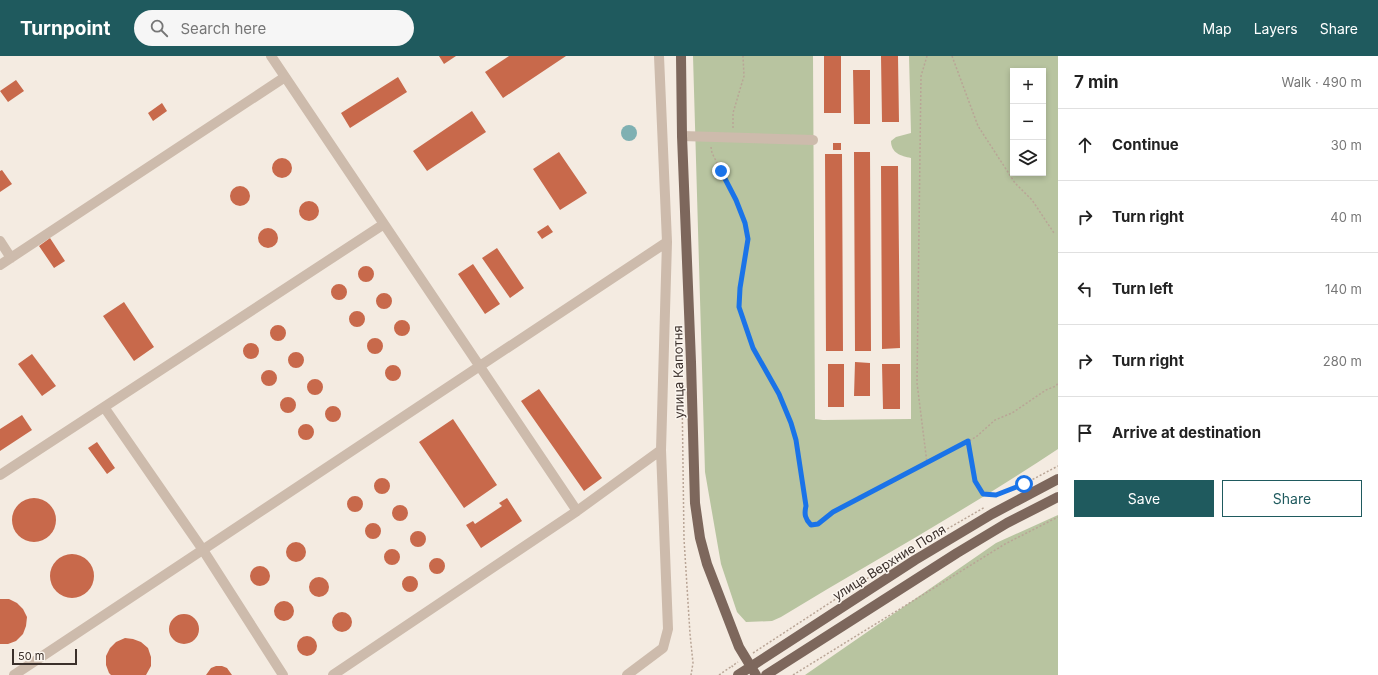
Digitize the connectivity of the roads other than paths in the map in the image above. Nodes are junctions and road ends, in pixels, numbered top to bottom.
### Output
1 (271, 56) edge
2 (659, 56) edge
3 (681, 56) edge
4 (285, 77) junction
5 (682, 136) junction
6 (813, 140) dead end
7 (384, 224) junction
8 (0, 241) edge
9 (667, 242) junction
10 (11, 258) junction
11 (0, 265) edge
12 (480, 366) junction
13 (104, 407) junction
14 (661, 450) junction
15 (0, 475) edge
16 (1058, 479) edge
17 (1058, 496) edge
18 (577, 511) junction
19 (203, 550) junction
20 (754, 671) edge
21 (14, 675) edge
22 (283, 675) edge
23 (333, 675) edge
24 (627, 675) edge
25 (738, 675) edge
26 (766, 675) edge

1 - 4 lane
2 - 9 lane
3 - 5 main road, улица Капотня
4 - 7 lane
4 - 10 lane
5 - 6 lane
5 - 20 main road, улица Капотня
7 - 12 lane
7 - 13 lane
8 - 10 lane
9 - 12 lane
9 - 14 lane
10 - 11 lane
12 - 18 lane
12 - 19 lane
13 - 15 lane
13 - 19 lane
14 - 18 lane
14 - 24 lane
16 - 20 main road, улица Верхние Поля
17 - 26 main road
18 - 23 lane
19 - 21 lane
19 - 22 lane
20 - 25 main road, улица Верхние Поля

